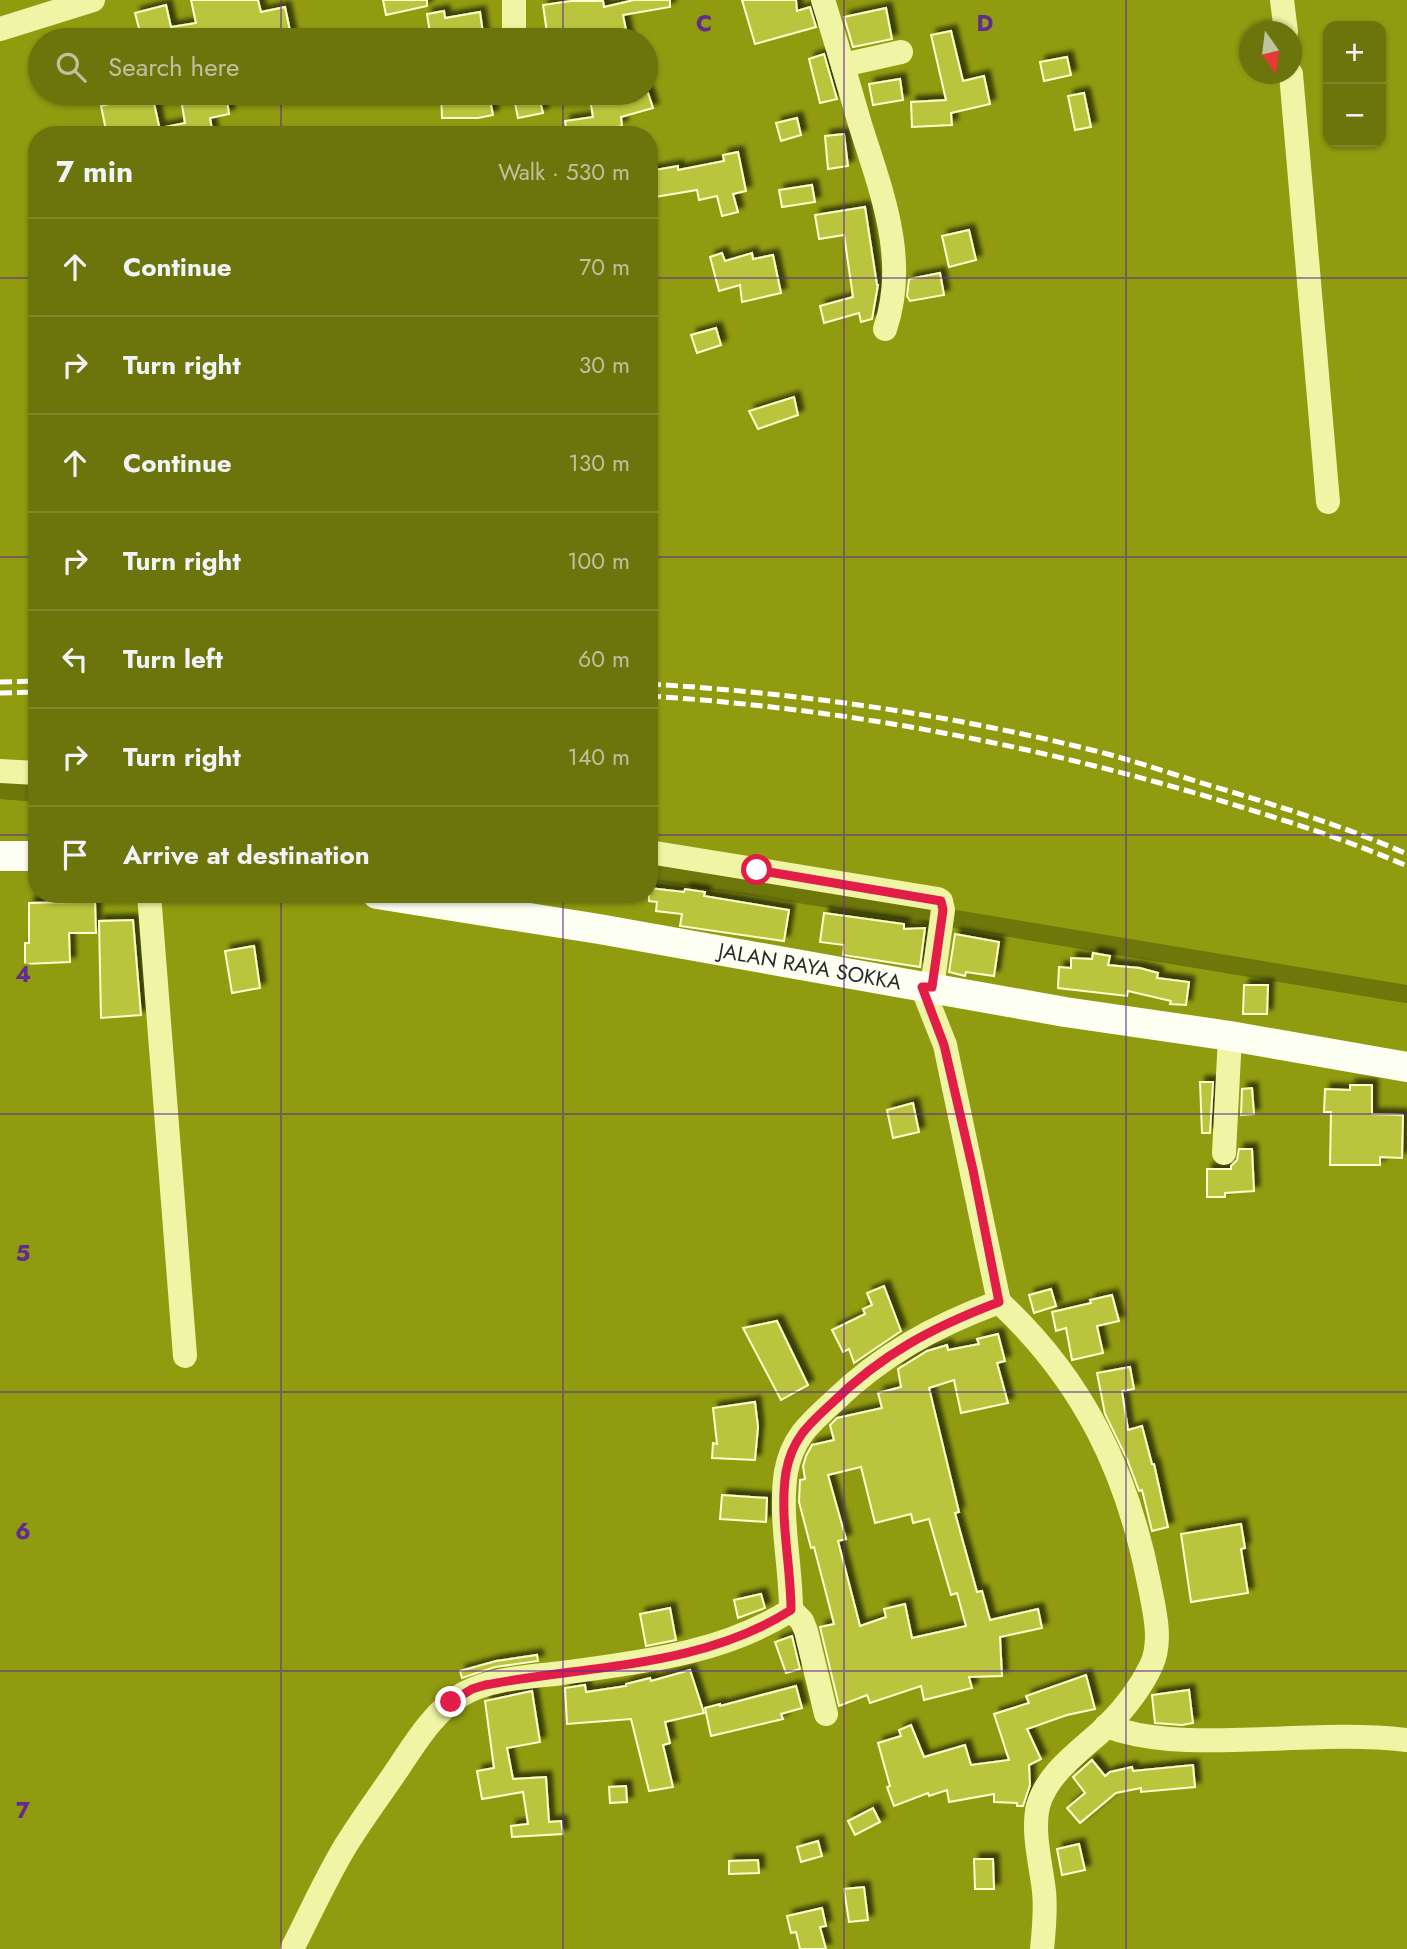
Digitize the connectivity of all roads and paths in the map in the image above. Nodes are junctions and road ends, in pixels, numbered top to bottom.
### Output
1 (93, 0) edge
2 (514, 0) edge
3 (823, 0) edge
4 (1282, 0) edge
5 (49, 7) edge
6 (1285, 21) edge
7 (514, 28) edge
8 (0, 29) edge
9 (901, 52) dead end
10 (843, 65) junction
11 (1292, 84) edge
12 (885, 329) dead end
13 (1328, 502) dead end
14 (0, 771) edge
15 (28, 773) edge
16 (658, 853) edge
17 (0, 856) edge
18 (28, 856) edge
19 (150, 903) edge
20 (434, 903) edge
21 (927, 987) junction
22 (1230, 1036) junction
23 (1407, 1067) edge
24 (1224, 1153) dead end
25 (999, 1302) junction
26 (185, 1356) dead end
27 (791, 1610) junction
28 (826, 1714) dead end
29 (1106, 1727) junction
30 (1407, 1740) edge
31 (292, 1949) edge
32 (1042, 1949) edge

1 - 5 street
2 - 7 street
3 - 10 street
4 - 6 street
5 - 8 street
9 - 10 street
10 - 12 street
11 - 13 street
14 - 15 street
16 - 21 street
17 - 18 main road
19 - 26 street
20 - 21 main road, JALAN RAYA SOKKA
21 - 22 main road, JALAN RAYA SOKKA
21 - 25 street
22 - 23 main road, JALAN RAYA SOKKA
22 - 24 street
25 - 27 street
25 - 29 street
27 - 28 street
27 - 31 street
29 - 30 street
29 - 32 street

